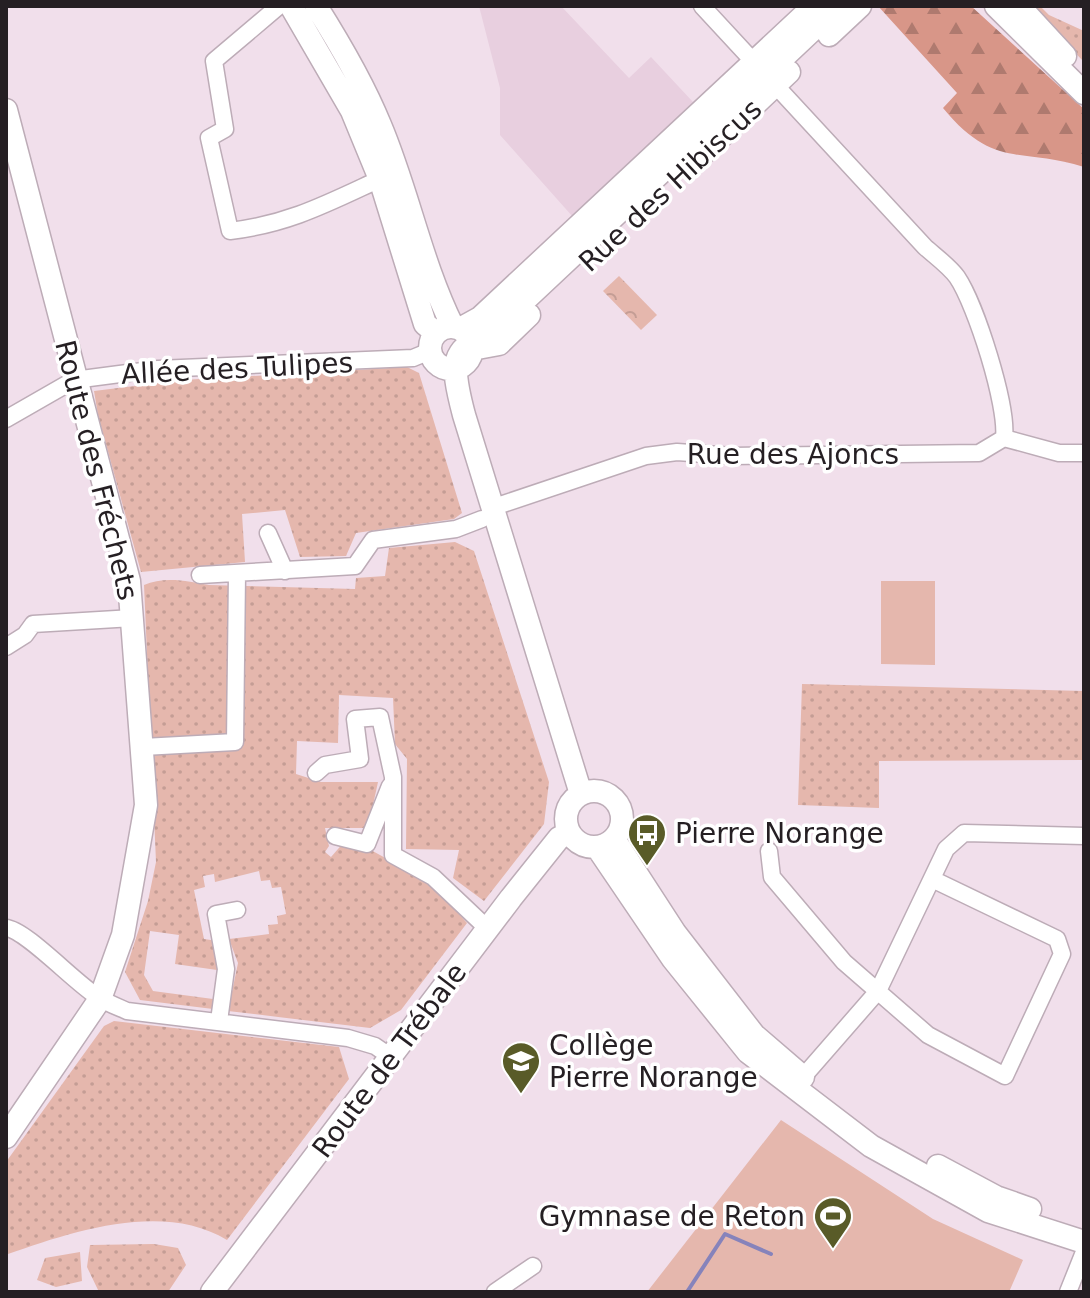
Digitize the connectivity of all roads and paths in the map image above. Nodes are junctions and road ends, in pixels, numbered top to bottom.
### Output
1 (279, 6) edge
2 (291, 6) edge
3 (316, 6) edge
4 (702, 6) edge
5 (814, 6) edge
6 (838, 6) edge
7 (860, 6) edge
8 (996, 6) edge
9 (1019, 6) edge
10 (765, 74) junction
11 (1084, 79) edge
12 (1084, 93) edge
13 (6, 110) edge
14 (380, 179) junction
15 (454, 348) junction
16 (74, 380) junction
17 (6, 419) edge
18 (1004, 438) junction
19 (1084, 453) edge
20 (503, 504) junction
21 (482, 519) junction
22 (268, 533) dead end
23 (285, 571) junction
24 (200, 575) dead end
25 (237, 575) junction
26 (133, 618) junction
27 (6, 647) edge
28 (143, 747) junction
29 (387, 752) junction
30 (360, 759) junction
31 (316, 773) dead end
32 (393, 777) junction
33 (582, 795) junction
34 (569, 833) junction
35 (335, 836) dead end
36 (1084, 836) edge
37 (606, 843) junction
38 (367, 844) junction
39 (769, 851) dead end
40 (393, 855) junction
41 (932, 879) junction
42 (237, 910) dead end
43 (6, 928) edge
44 (488, 929) junction
45 (878, 991) junction
46 (100, 999) junction
47 (219, 1021) junction
48 (391, 1057) junction
49 (803, 1077) junction
50 (6, 1137) edge
51 (1084, 1227) edge
52 (1084, 1242) edge
53 (1084, 1252) edge
54 (533, 1266) dead end
55 (212, 1292) edge
56 (495, 1292) edge
57 (1068, 1292) edge

1 - 14 street
2 - 14 street
3 - 15 street
4 - 10 street
5 - 10 street, Rue des Hibiscus
6 - 10 street, Rue des Hibiscus
7 - 10 street, Rue des Hibiscus
8 - 12 street
9 - 11 street
10 - 15 street, Rue des Hibiscus
10 - 15 street, Rue des Hibiscus
10 - 18 street
13 - 16 street, Route des Fréchets
14 - 15 street
15 - 16 street, Allée des Tulipes
15 - 20 street
15 - 21 street
15 - 33 street
16 - 17 street, Allée des Tulipes
16 - 26 street, Route des Fréchets
18 - 19 street
18 - 20 street, Rue des Ajoncs
20 - 33 street
21 - 23 street
21 - 33 street
22 - 23 street
23 - 25 street
24 - 25 street
25 - 28 street
26 - 27 street
26 - 28 street, Route des Fréchets
28 - 46 street, Route des Fréchets
29 - 30 street
29 - 30 street
29 - 32 street
30 - 31 street
32 - 38 street
32 - 40 street
33 - 34 street
33 - 37 street
34 - 37 street
34 - 44 street, Route de Trébale
35 - 38 street
36 - 41 street
37 - 49 street
37 - 52 street
38 - 40 street
39 - 45 street
40 - 44 street
41 - 45 street
41 - 45 street
42 - 47 street
43 - 46 street
44 - 48 street, Route de Trébale
45 - 49 street
46 - 47 street
46 - 50 street, Route des Fréchets
47 - 48 street
48 - 55 street, Route de Trébale
49 - 51 street
53 - 57 street
54 - 56 street

